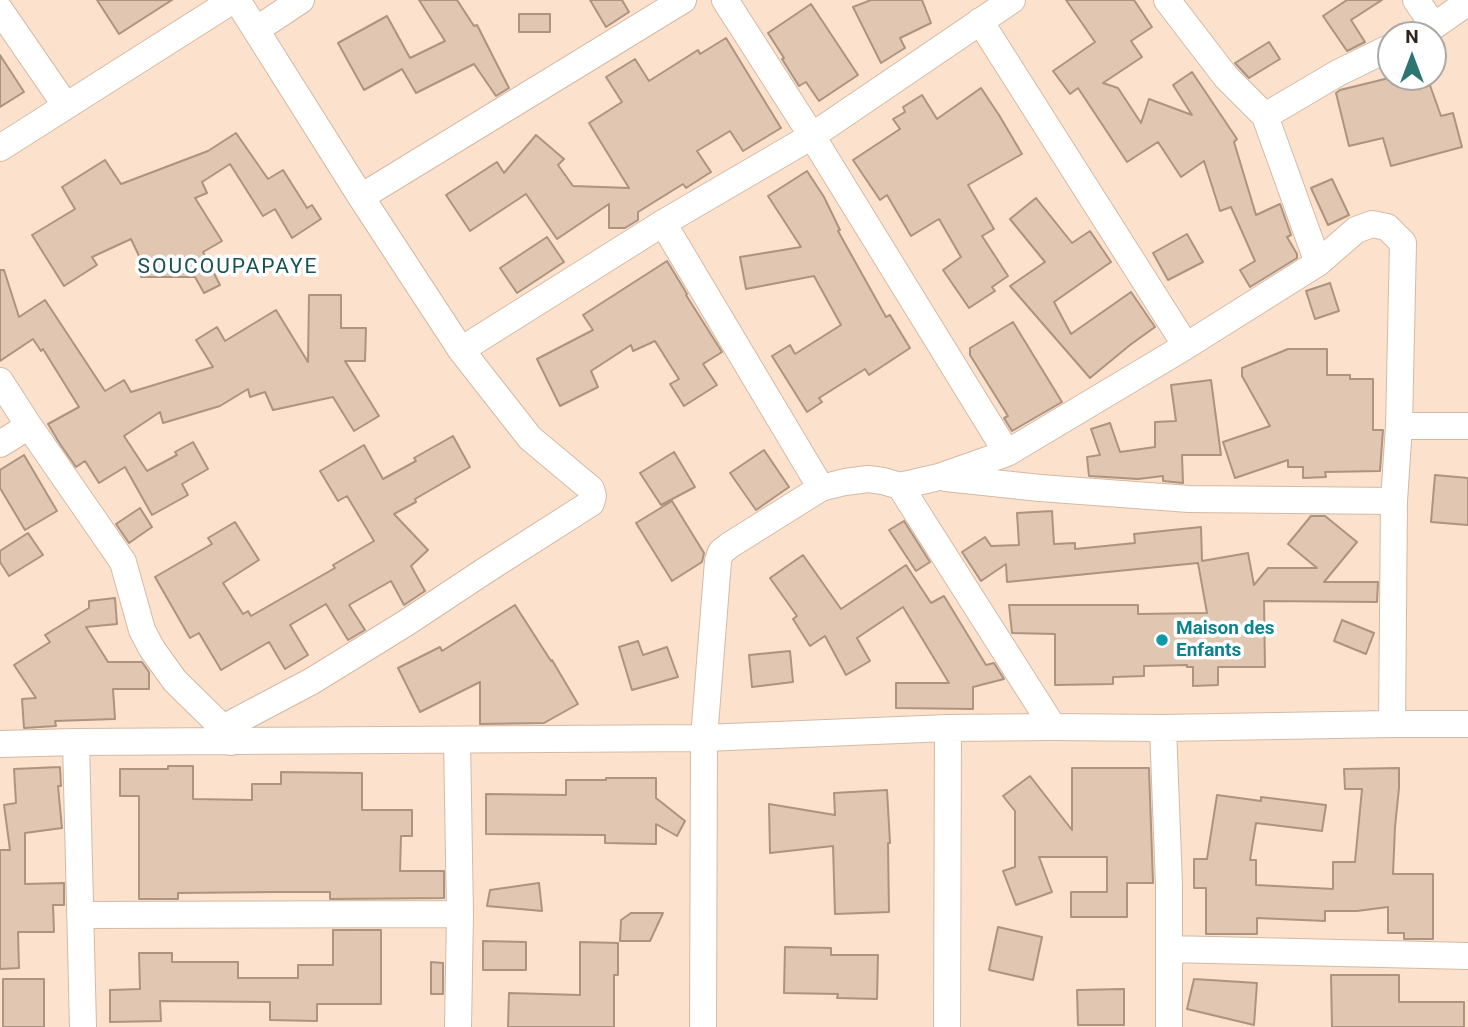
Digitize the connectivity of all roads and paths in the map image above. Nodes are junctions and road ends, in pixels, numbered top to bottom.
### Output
1 (235, 0) edge
2 (301, 0) edge
3 (683, 0) edge
4 (725, 0) edge
5 (1012, 0) edge
6 (1167, 0) edge
7 (1416, 0) edge
8 (1468, 2) edge
9 (0, 10) edge
10 (980, 21) junction
11 (1422, 21) edge
12 (1438, 21) edge
13 (256, 30) junction
14 (1377, 54) edge
15 (66, 106) junction
16 (1265, 116) junction
17 (812, 136) junction
18 (0, 148) edge
19 (361, 197) junction
20 (663, 223) junction
21 (1318, 263) junction
22 (1186, 346) junction
23 (461, 350) junction
24 (0, 381) edge
25 (29, 426) junction
26 (1399, 426) junction
27 (1468, 426) edge
28 (0, 444) edge
29 (1007, 453) junction
30 (939, 477) junction
31 (900, 486) junction
32 (821, 488) junction
33 (1394, 501) junction
34 (1392, 724) junction
35 (1468, 724) edge
36 (1053, 727) junction
37 (948, 728) junction
38 (1163, 728) junction
39 (227, 735) junction
40 (704, 738) junction
41 (457, 740) junction
42 (76, 742) junction
43 (0, 744) edge
44 (460, 914) junction
45 (80, 915) junction
46 (1169, 949) junction
47 (1468, 956) edge
48 (83, 1027) edge
49 (458, 1027) edge
50 (703, 1027) edge
51 (947, 1027) edge
52 (1169, 1027) edge

1 - 13 street
1 - 15 street
2 - 13 street
3 - 19 street
4 - 17 street
5 - 10 street
6 - 16 street
7 - 11 street
8 - 12 street
9 - 15 street
10 - 17 street
10 - 22 street
13 - 19 street
14 - 16 street
15 - 18 street
16 - 21 street
17 - 20 street
17 - 29 street
19 - 23 street
20 - 23 street
20 - 32 street
21 - 22 street
21 - 26 street
22 - 29 street
23 - 39 street
24 - 25 street
25 - 28 street
25 - 39 street
26 - 27 street
26 - 33 street
29 - 30 street
30 - 31 street
30 - 33 street
31 - 32 street
31 - 36 street
32 - 40 street
33 - 34 street
34 - 35 street
34 - 38 street
36 - 37 street
36 - 38 street
37 - 40 street
37 - 51 street
38 - 46 street
39 - 41 street
39 - 42 street
40 - 41 street
40 - 50 street
41 - 44 street
42 - 43 street
42 - 45 street
44 - 45 street
44 - 49 street
45 - 48 street
46 - 47 street
46 - 52 street

